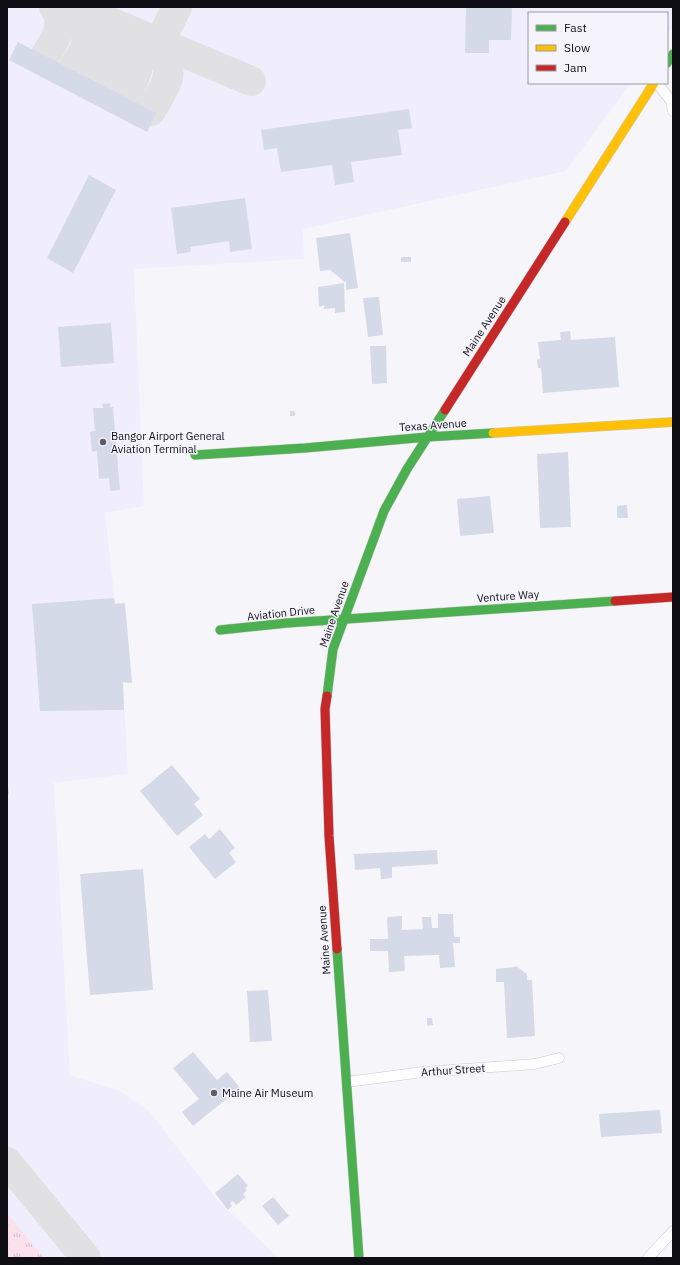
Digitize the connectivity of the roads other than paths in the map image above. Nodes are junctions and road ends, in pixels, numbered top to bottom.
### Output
1 (653, 84) edge
2 (658, 84) edge
3 (673, 111) edge
4 (673, 422) edge
5 (428, 437) junction
6 (195, 455) dead end
7 (673, 597) edge
8 (345, 619) junction
9 (220, 630) dead end
10 (559, 1058) dead end
11 (347, 1082) junction
12 (673, 1231) edge
13 (359, 1258) edge
14 (648, 1258) edge

1 - 5 main road, Maine Avenue
2 - 3 street
4 - 5 main road, Texas Avenue
5 - 6 main road, Texas Avenue
5 - 8 main road, Maine Avenue
7 - 8 main road, Venture Way
8 - 9 main road, Aviation Drive
8 - 11 main road, Maine Avenue
10 - 11 street, Arthur Street
11 - 13 main road, Maine Avenue
12 - 14 street

